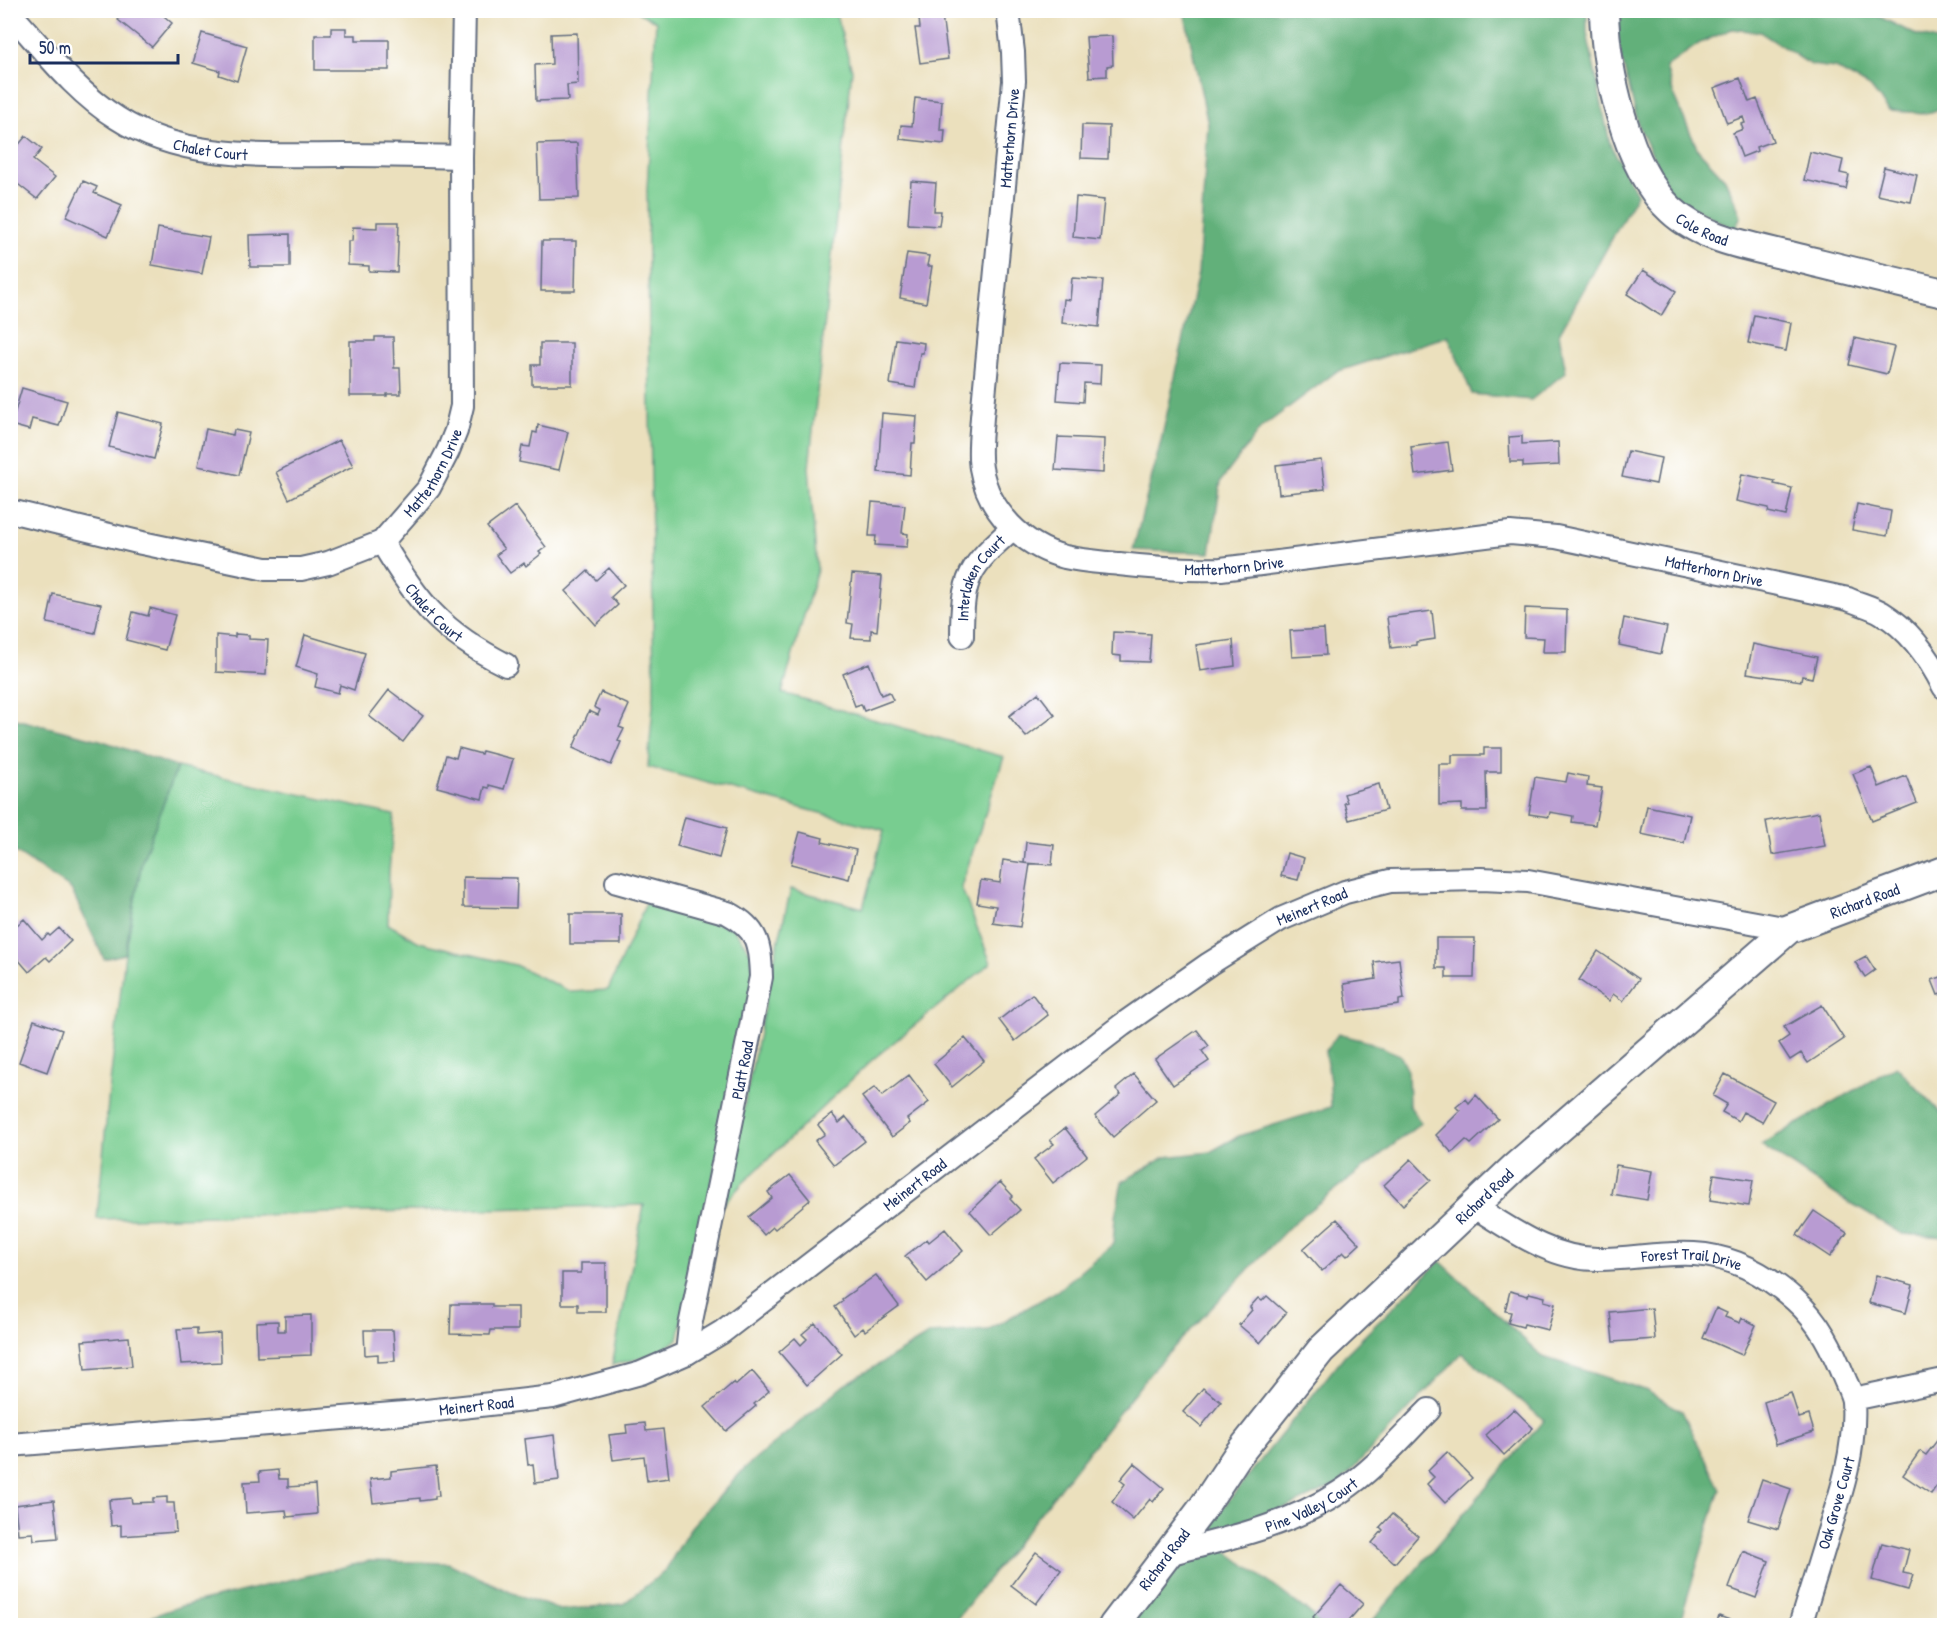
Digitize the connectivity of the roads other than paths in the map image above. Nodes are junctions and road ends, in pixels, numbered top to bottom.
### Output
1 (464, 10) edge
2 (1008, 10) edge
3 (1604, 10) edge
4 (10, 13) edge
5 (461, 157) junction
6 (1944, 293) edge
7 (10, 511) edge
8 (1013, 528) junction
9 (382, 542) junction
10 (962, 636) dead end
11 (506, 665) dead end
12 (1944, 687) edge
13 (1944, 871) edge
14 (617, 882) dead end
15 (1789, 929) junction
16 (1475, 1207) junction
17 (687, 1353) junction
18 (1944, 1380) edge
19 (1853, 1399) junction
20 (1429, 1410) dead end
21 (10, 1445) edge
22 (1167, 1554) junction
23 (1113, 1626) edge
24 (1800, 1626) edge

1 - 5 street, Matterhorn Drive
2 - 8 street, Matterhorn Drive
3 - 6 street, Cole Road
4 - 5 street, Chalet Court
5 - 9 street, Matterhorn Drive
7 - 9 street, Matterhorn Drive
8 - 10 street, Interlaken Court
8 - 12 street, Matterhorn Drive
9 - 11 street, Chalet Court
13 - 15 street, Richard Road
14 - 17 street, Platt Road
15 - 16 street, Richard Road
15 - 17 street, Meinert Road
16 - 19 street, Forest Trail Drive
16 - 22 street, Richard Road
17 - 21 street, Meinert Road
18 - 19 street
19 - 24 street, Oak Grove Court
20 - 22 street, Pine Valley Court
22 - 23 street, Richard Road

